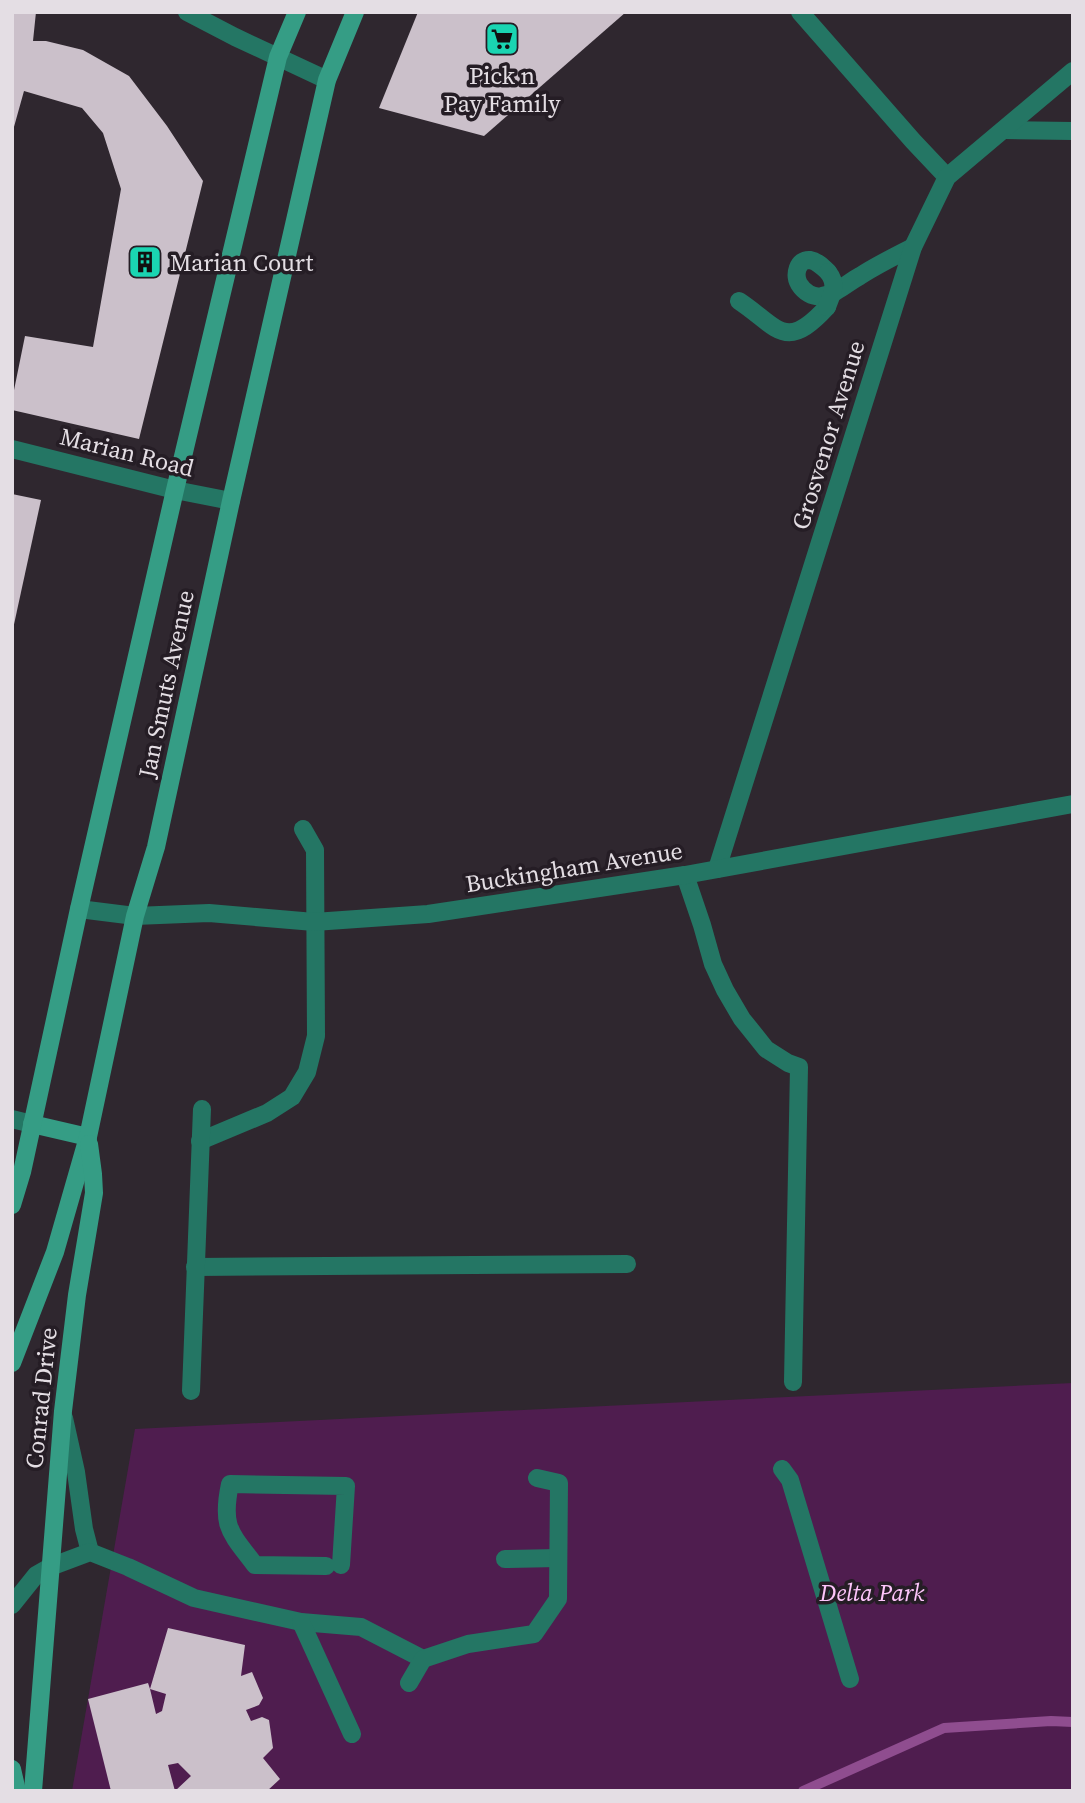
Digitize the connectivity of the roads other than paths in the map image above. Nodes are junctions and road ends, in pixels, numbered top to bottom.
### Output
1 (187, 12) edge
2 (297, 12) edge
3 (355, 12) edge
4 (800, 12) edge
5 (278, 57) junction
6 (1073, 71) edge
7 (327, 80) junction
8 (1004, 130) junction
9 (1073, 131) edge
10 (947, 177) junction
11 (913, 247) junction
12 (739, 301) dead end
13 (12, 449) edge
14 (175, 490) junction
15 (231, 501) junction
16 (1073, 804) edge
17 (303, 829) dead end
18 (718, 869) junction
19 (685, 875) junction
20 (79, 909) junction
21 (135, 916) junction
22 (314, 922) junction
23 (202, 1109) dead end
24 (12, 1119) edge
25 (32, 1124) junction
26 (88, 1137) junction
27 (200, 1141) junction
28 (12, 1205) edge
29 (627, 1264) dead end
30 (195, 1267) junction
31 (12, 1363) edge
32 (793, 1382) dead end
33 (191, 1391) dead end
34 (63, 1411) junction
35 (782, 1469) dead end
36 (537, 1478) dead end
37 (90, 1552) junction
38 (558, 1558) junction
39 (505, 1559) dead end
40 (334, 1565) joint
41 (50, 1567) junction
42 (12, 1605) edge
43 (301, 1622) junction
44 (423, 1659) junction
45 (850, 1679) dead end
46 (409, 1683) dead end
47 (352, 1734) dead end
48 (12, 1769) edge
49 (17, 1791) edge
50 (33, 1791) edge

1 - 5 street
2 - 5 main road, Jan Smuts Avenue
3 - 7 main road, Jan Smuts Avenue
4 - 10 street
5 - 7 street
5 - 14 main road, Jan Smuts Avenue
6 - 8 street, Grosvenor Avenue
7 - 15 main road, Jan Smuts Avenue
8 - 9 street
8 - 10 street, Grosvenor Avenue
10 - 11 street, Grosvenor Avenue
11 - 12 street, bridge
11 - 18 street, Grosvenor Avenue
13 - 14 street, Marian Road
14 - 15 street, Marian Road
14 - 20 main road, Jan Smuts Avenue
15 - 21 main road, Jan Smuts Avenue
16 - 18 street, Buckingham Avenue
17 - 22 street
18 - 19 street, Buckingham Avenue
19 - 22 street, Buckingham Avenue
19 - 32 street
20 - 21 street, Buckingham Avenue
20 - 25 main road, Jan Smuts Avenue
21 - 22 street, Buckingham Avenue
21 - 26 main road, Jan Smuts Avenue
22 - 27 street
23 - 27 street
24 - 25 street
25 - 26 main road
25 - 28 main road, Jan Smuts Avenue
26 - 31 main road, Jan Smuts Avenue
26 - 34 main road, Conrad Drive
27 - 30 street
29 - 30 street
30 - 33 street
34 - 37 street
34 - 41 main road, Conrad Drive
35 - 45 street
36 - 38 street
37 - 41 street
37 - 43 street
38 - 39 street
38 - 44 street
40 - 40 street
41 - 42 street
41 - 50 main road, Conrad Drive
43 - 44 street
43 - 47 street
44 - 46 street
48 - 49 main road

